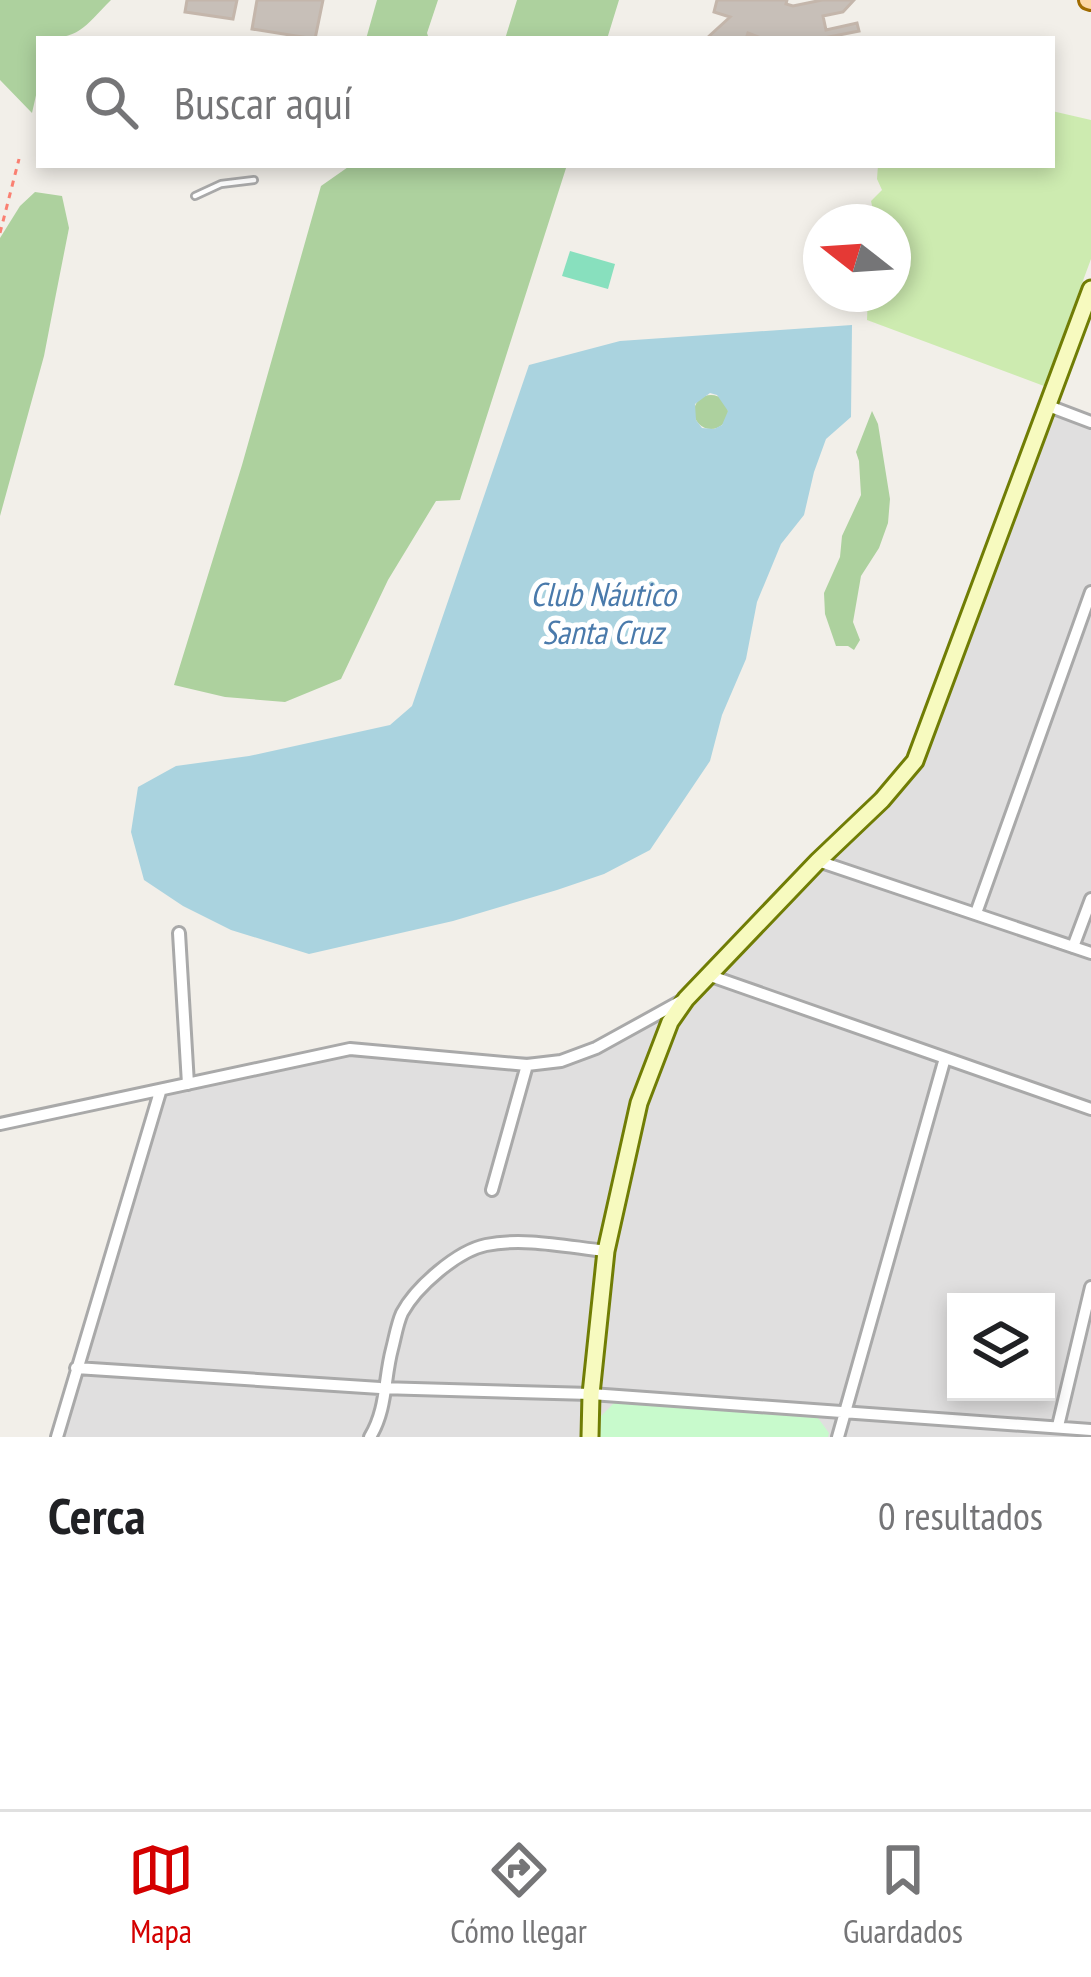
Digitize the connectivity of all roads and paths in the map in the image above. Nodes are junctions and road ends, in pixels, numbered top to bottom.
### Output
1 (19, 159) dead end
2 (254, 180) dead end
3 (195, 196) dead end
4 (0, 233) edge
5 (1091, 289) edge
6 (1046, 405) junction
7 (1091, 422) edge
8 (1091, 592) edge
9 (818, 861) junction
10 (1091, 898) edge
11 (976, 913) junction
12 (179, 933) dead end
13 (1073, 947) junction
14 (1091, 953) edge
15 (708, 975) junction
16 (686, 999) junction
17 (945, 1058) junction
18 (527, 1065) junction
19 (188, 1084) junction
20 (160, 1092) junction
21 (1091, 1109) edge
22 (0, 1124) edge
23 (492, 1190) dead end
24 (606, 1251) junction
25 (1091, 1287) edge
26 (76, 1368) junction
27 (388, 1387) junction
28 (591, 1394) junction
29 (845, 1413) junction
30 (1058, 1426) junction
31 (1091, 1430) edge
32 (56, 1437) edge
33 (370, 1437) edge
34 (590, 1437) edge
35 (838, 1437) edge

1 - 4 path
2 - 3 lane
5 - 6 street
6 - 7 street
6 - 9 street
8 - 11 street
9 - 11 street
9 - 15 street
10 - 13 street
11 - 13 street
12 - 19 street
13 - 14 street
15 - 16 street
15 - 17 street
16 - 18 street
16 - 24 street
17 - 21 street
17 - 29 street
18 - 19 street
18 - 23 street
19 - 20 street
20 - 22 street
20 - 26 street
24 - 27 street
24 - 28 street
25 - 30 street
26 - 27 street
26 - 32 street
27 - 28 street
27 - 33 street
28 - 29 street
28 - 34 street
29 - 30 street
29 - 35 street
30 - 31 street

